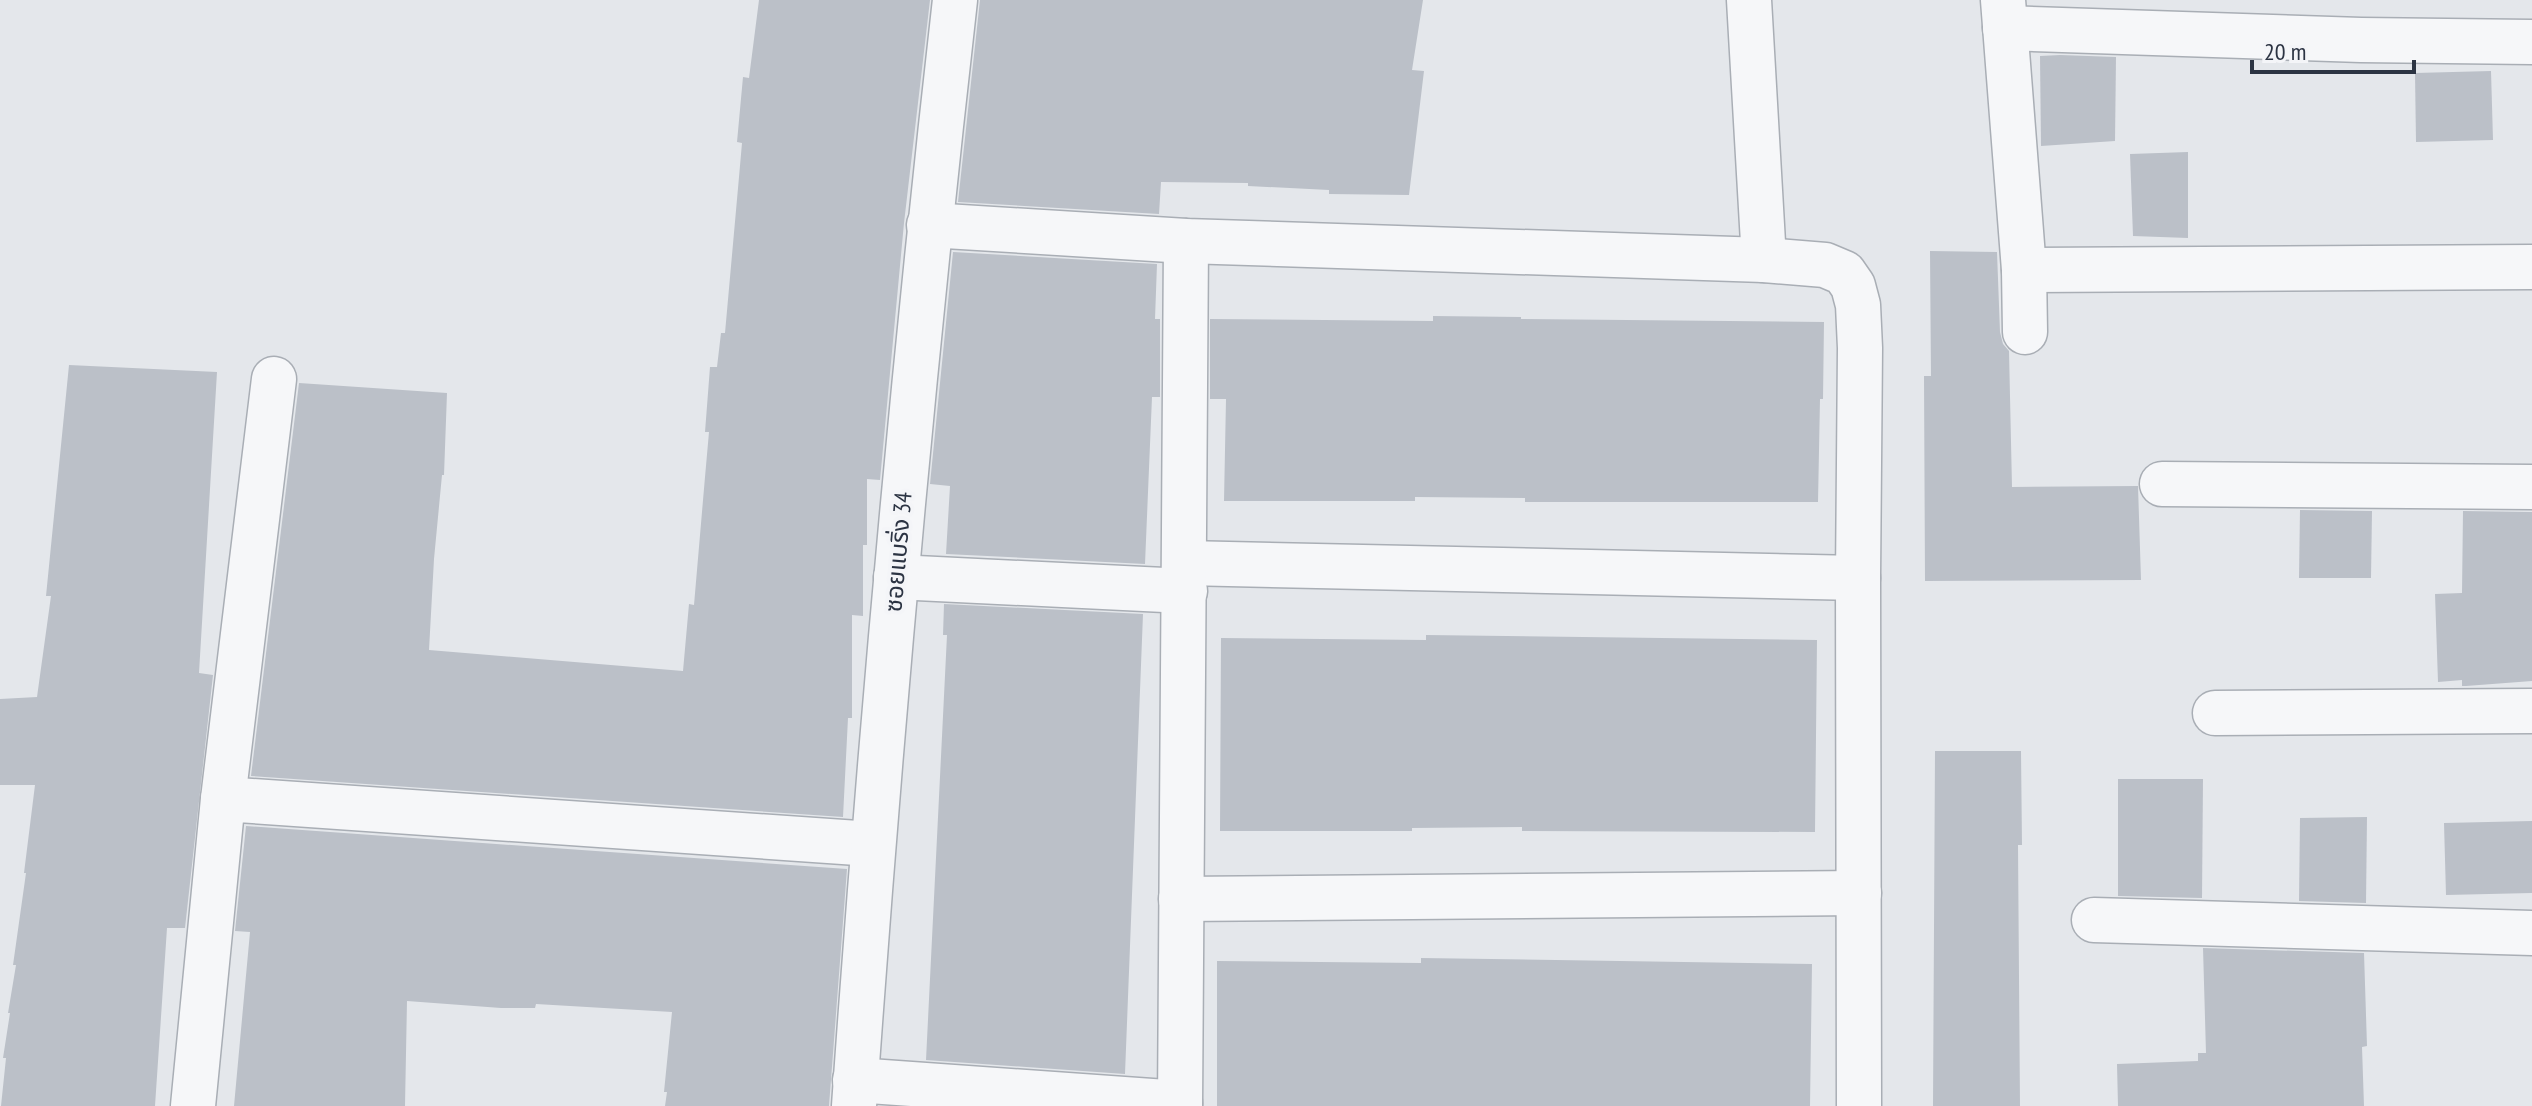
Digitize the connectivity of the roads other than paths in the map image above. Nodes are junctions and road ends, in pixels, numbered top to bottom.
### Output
1 (955, 0) edge
2 (1749, 0) edge
3 (2004, 14) edge
4 (2532, 42) edge
5 (929, 225) junction
6 (1186, 241) junction
7 (1764, 260) junction
8 (2532, 267) edge
9 (2024, 270) junction
10 (2025, 332) dead end
11 (274, 379) dead end
12 (2162, 484) dead end
13 (2532, 487) edge
14 (896, 577) junction
15 (1185, 577) junction
16 (1858, 578) junction
17 (2532, 711) edge
18 (2215, 713) dead end
19 (223, 799) junction
20 (872, 844) junction
21 (1859, 893) junction
22 (1181, 899) junction
23 (2094, 920) dead end
24 (2532, 933) edge
25 (854, 1093) edge
26 (1180, 1105) edge
27 (193, 1106) edge
28 (1859, 1106) edge

1 - 5 street, ซอยแบริ่ง 34
2 - 7 street
3 - 4 street
3 - 9 street
5 - 6 street
5 - 14 street, ซอยแบริ่ง 34
6 - 7 street
6 - 15 street
7 - 16 street
8 - 9 street
9 - 10 street
11 - 19 street
12 - 13 street
14 - 15 street
14 - 20 street, ซอยแบริ่ง 34
15 - 16 street
15 - 22 street
16 - 21 street
17 - 18 street
19 - 20 street
19 - 27 street
20 - 25 street, ซอยแบริ่ง 34
21 - 22 street
21 - 28 street
22 - 26 street
23 - 24 street
25 - 26 street

